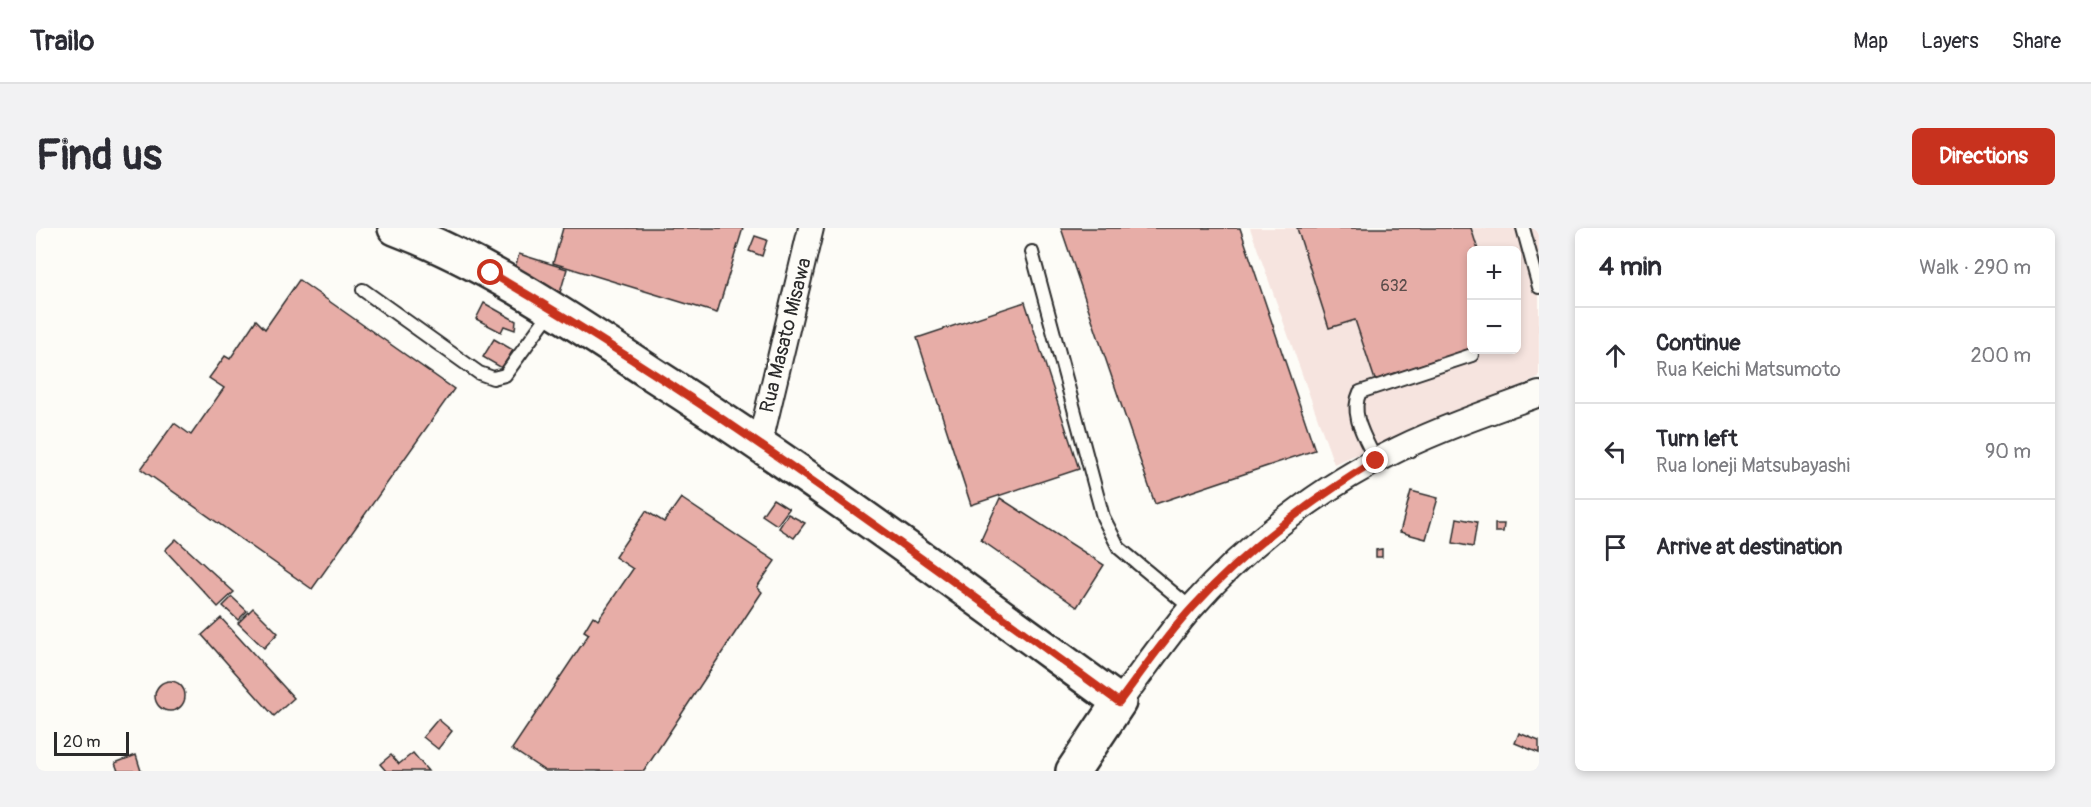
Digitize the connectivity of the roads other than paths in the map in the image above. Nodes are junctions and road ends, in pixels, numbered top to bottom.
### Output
1 (395, 228) edge
2 (811, 228) edge
3 (1523, 228) edge
4 (1032, 252) dead end
5 (1539, 288) edge
6 (363, 290) dead end
7 (552, 309) junction
8 (1472, 355) dead end
9 (1539, 394) edge
10 (760, 442) junction
11 (1376, 461) junction
12 (1191, 608) junction
13 (1119, 702) junction
14 (1073, 771) edge

1 - 7 main road
2 - 10 street, Rua Masato Misawa
3 - 5 lane
4 - 12 lane
6 - 7 lane
7 - 10 main road
8 - 11 lane
9 - 11 street
10 - 13 main road
11 - 12 street
12 - 13 street
13 - 14 main road

